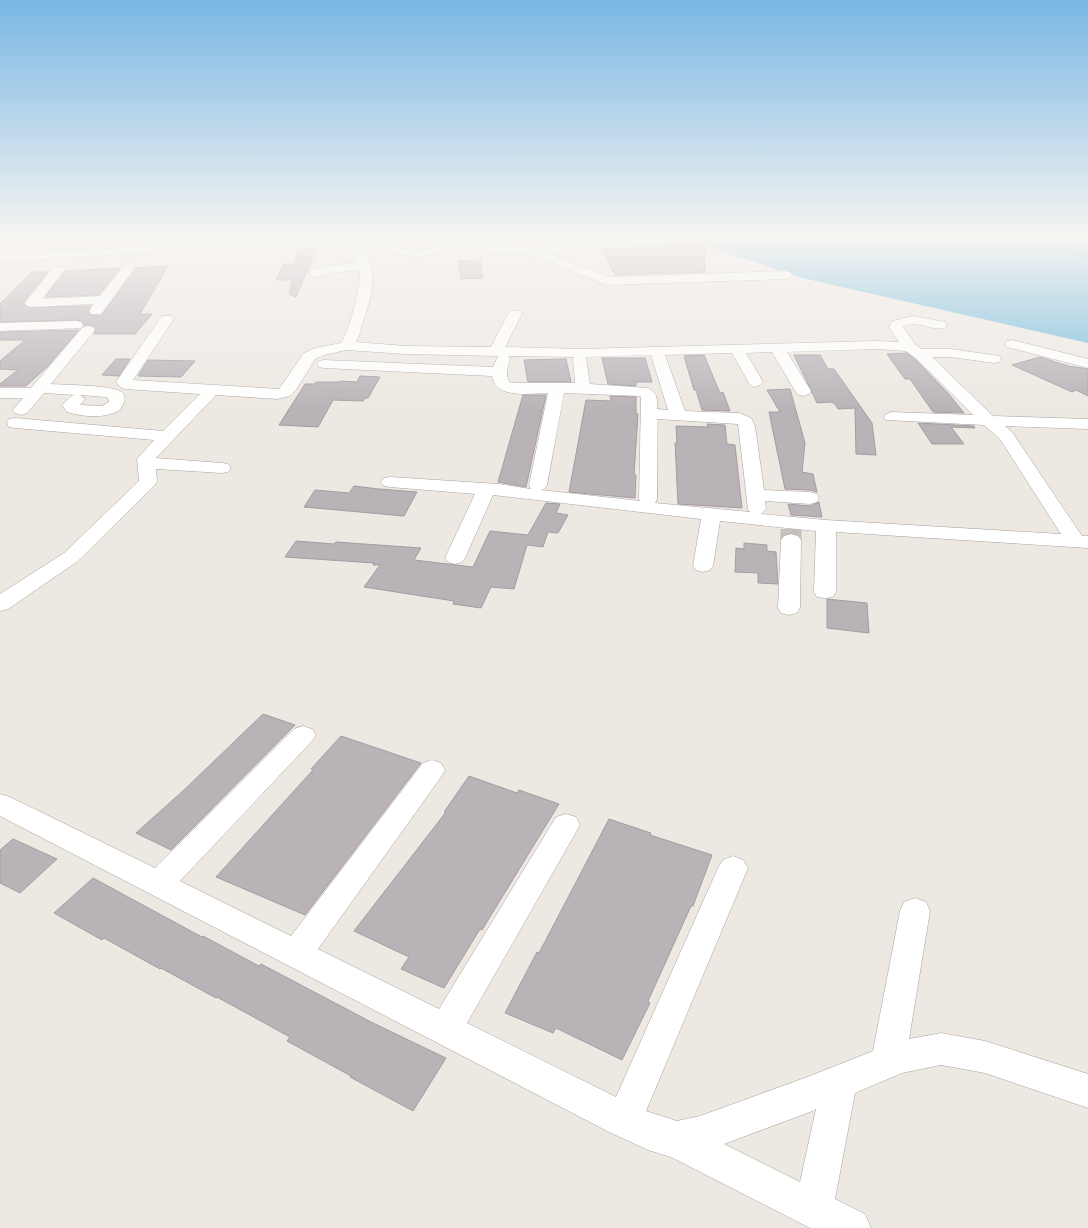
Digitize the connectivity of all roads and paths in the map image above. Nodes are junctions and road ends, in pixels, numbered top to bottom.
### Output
1 (37, 296) edge
2 (107, 296) edge
3 (363, 296) edge
4 (104, 300) junction
5 (515, 314) dead end
6 (167, 319) dead end
7 (91, 325) junction
8 (940, 325) dead end
9 (19, 326) junction
10 (0, 327) edge
11 (0, 341) edge
12 (1012, 344) dead end
13 (346, 346) junction
14 (736, 348) junction
15 (777, 348) junction
16 (413, 350) junction
17 (914, 350) junction
18 (435, 351) junction
19 (658, 356) dead end
20 (580, 359) dead end
21 (994, 359) dead end
22 (500, 361) junction
23 (324, 364) dead end
24 (1088, 364) edge
25 (421, 366) junction
26 (300, 371) junction
27 (453, 377) dead end
28 (755, 382) dead end
29 (557, 388) junction
30 (583, 388) junction
31 (38, 390) junction
32 (212, 390) junction
33 (803, 391) dead end
34 (0, 393) edge
35 (77, 399) dead end
36 (649, 414) junction
37 (678, 415) junction
38 (892, 417) dead end
39 (14, 418) edge
40 (990, 421) junction
41 (1088, 424) edge
42 (171, 432) junction
43 (147, 463) junction
44 (222, 468) dead end
45 (390, 482) dead end
46 (538, 485) dead end
47 (486, 489) junction
48 (810, 498) dead end
49 (648, 499) dead end
50 (712, 514) junction
51 (826, 526) junction
52 (792, 530) junction
53 (1082, 542) edge
54 (455, 558) dead end
55 (703, 566) dead end
56 (825, 592) dead end
57 (0, 604) edge
58 (790, 608) dead end
59 (303, 735) dead end
60 (432, 770) dead end
61 (0, 804) edge
62 (566, 825) dead end
63 (733, 868) dead end
64 (158, 884) junction
65 (915, 911) dead end
66 (296, 954) junction
67 (445, 1029) junction
68 (888, 1062) junction
69 (840, 1082) junction
70 (1088, 1091) edge
71 (624, 1120) junction
72 (677, 1140) junction
73 (814, 1209) junction
74 (851, 1228) edge

1 - 4 street
2 - 4 street
3 - 13 street
4 - 7 street
5 - 22 street
6 - 32 street
7 - 9 street
7 - 31 street
8 - 17 street
9 - 10 street
9 - 11 street
12 - 24 street
13 - 16 street
13 - 26 street
14 - 15 street
14 - 22 street
14 - 28 street
15 - 17 street
15 - 33 street
16 - 18 street
16 - 25 street
17 - 21 street
17 - 40 street
18 - 22 street
18 - 25 street
19 - 37 street
20 - 30 street
22 - 25 street
22 - 29 street
23 - 25 street
26 - 27 street
26 - 32 street
29 - 30 street
29 - 46 street
30 - 36 street
31 - 34 street
31 - 35 street
31 - 39 street
32 - 42 street
36 - 37 street
36 - 49 street
37 - 48 street
38 - 40 street
39 - 42 street
40 - 41 street
40 - 53 street
42 - 43 street
43 - 44 street
43 - 57 street
45 - 47 street
47 - 50 street
47 - 54 street
50 - 52 street
50 - 55 street
51 - 52 street
51 - 53 street
51 - 56 street
52 - 58 street
59 - 64 street
60 - 66 street
61 - 64 street
62 - 67 street
63 - 71 street
64 - 66 street
65 - 68 street
66 - 67 street
67 - 71 street
68 - 69 street
68 - 70 street
69 - 72 street
69 - 73 street
71 - 72 street
72 - 73 street
73 - 74 street

